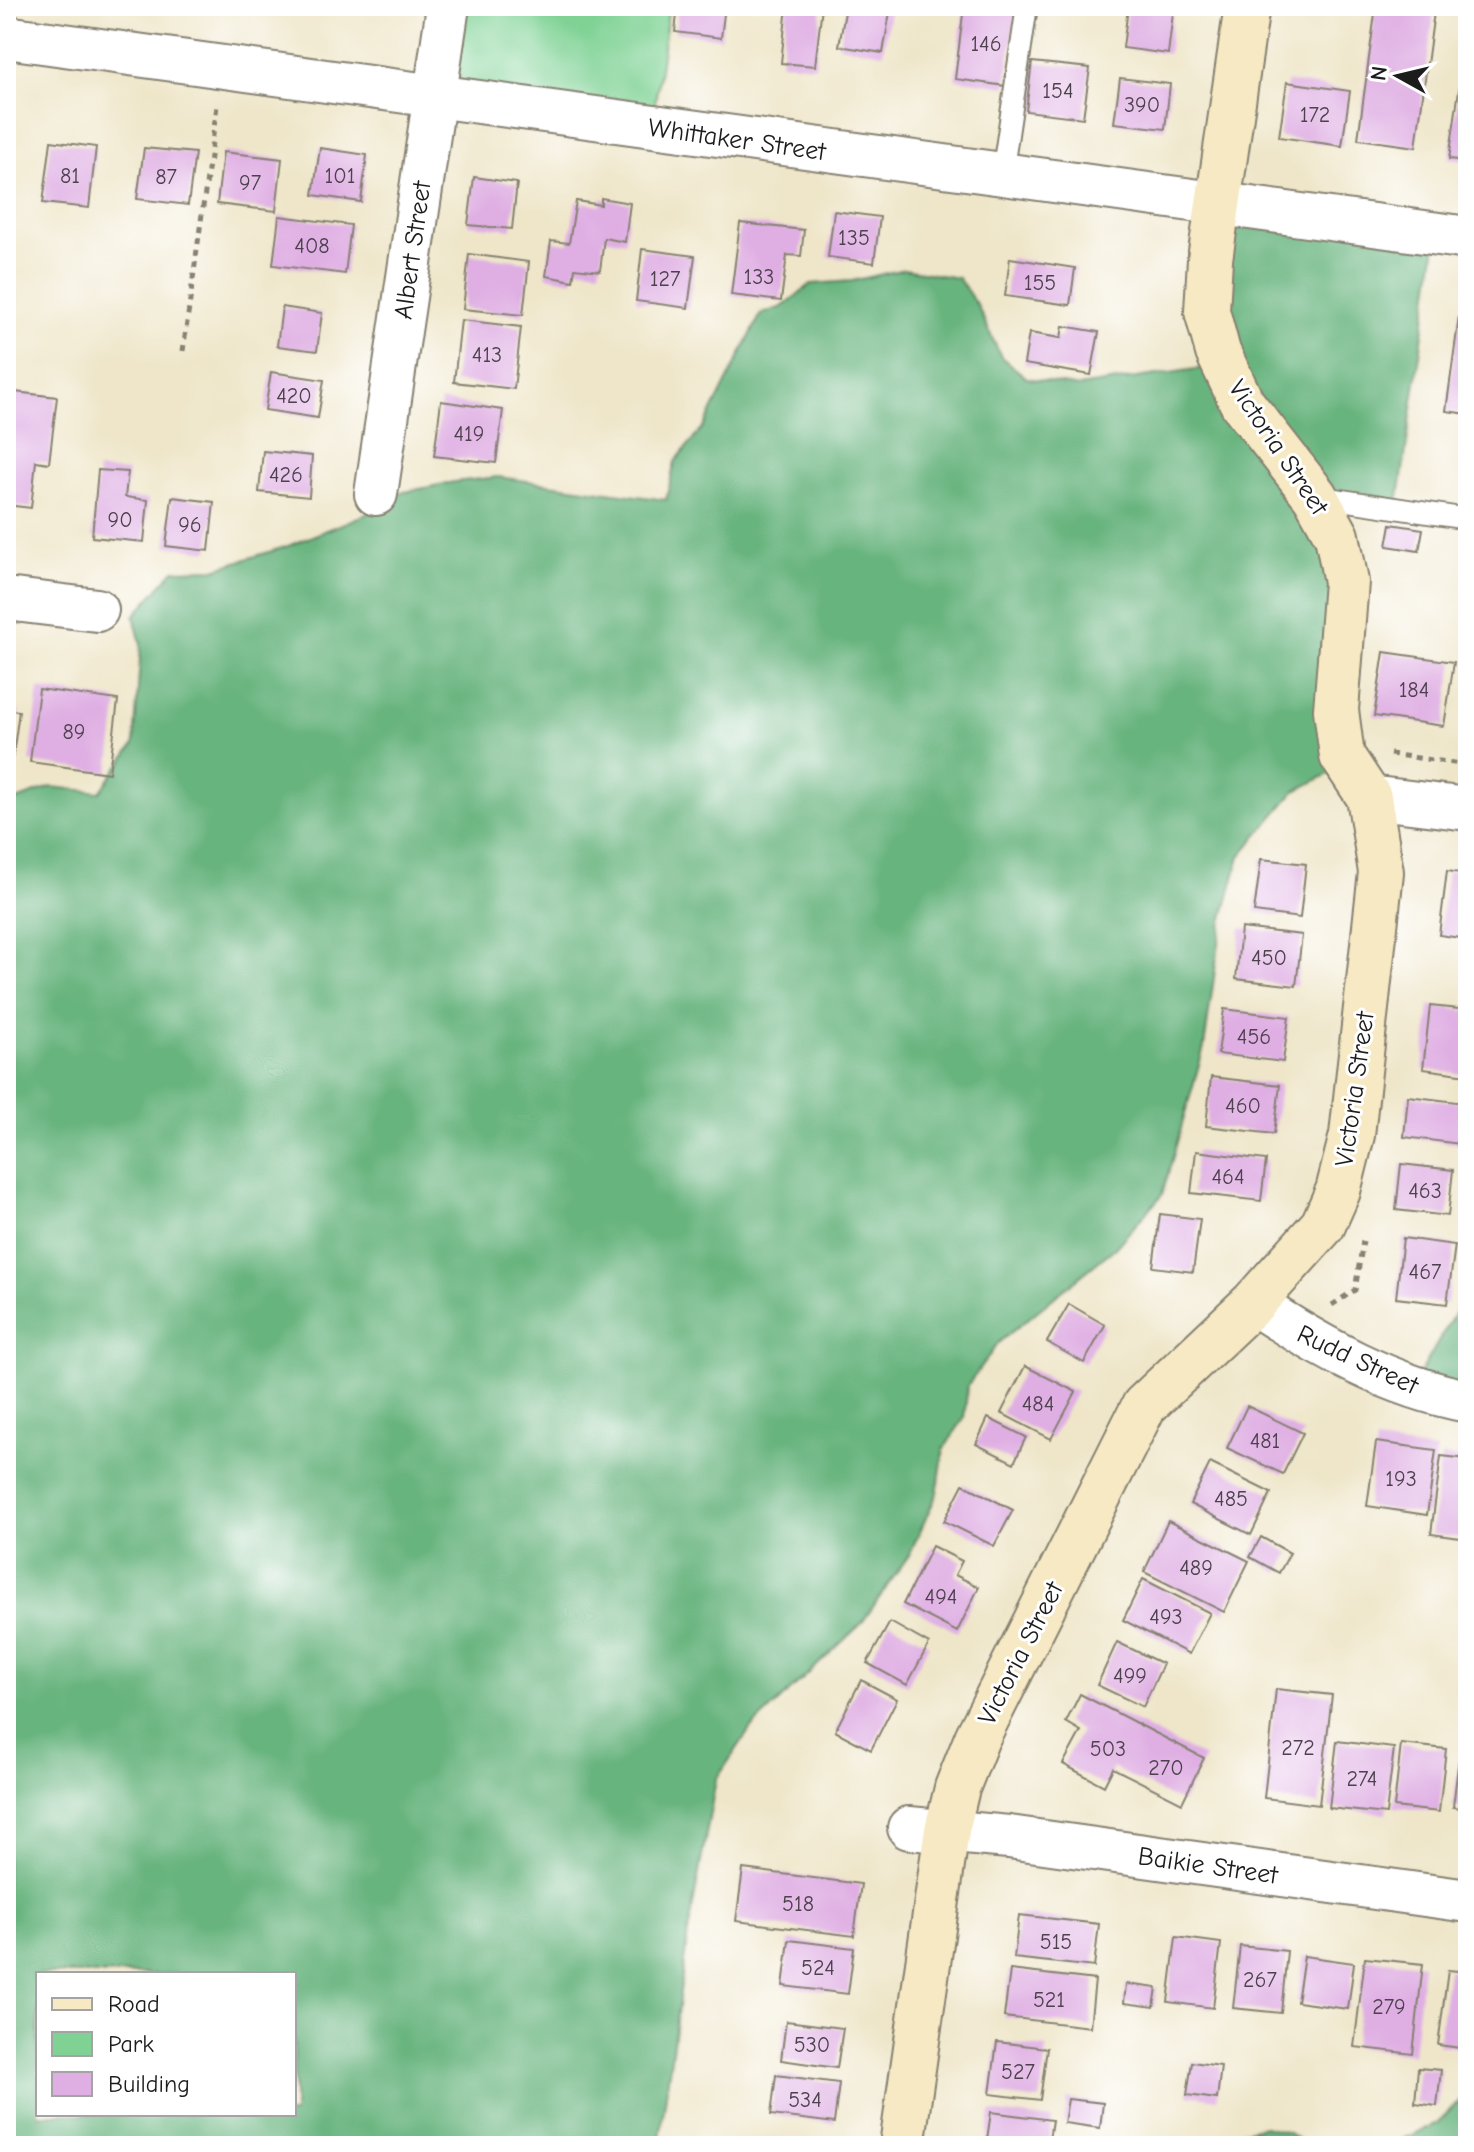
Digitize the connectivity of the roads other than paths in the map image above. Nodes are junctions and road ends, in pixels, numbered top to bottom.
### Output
1 (448, 6) edge
2 (1027, 6) edge
3 (1247, 6) edge
4 (6, 37) edge
5 (435, 97) junction
6 (1002, 175) junction
7 (1219, 205) junction
8 (1468, 238) edge
9 (376, 494) dead end
10 (1315, 496) junction
11 (1468, 519) edge
12 (6, 599) edge
13 (97, 610) dead end
14 (1369, 797) junction
15 (1468, 809) edge
16 (1253, 1303) junction
17 (1468, 1401) edge
18 (928, 1829) junction
19 (1468, 1901) edge
20 (902, 2146) edge

1 - 5 street, Albert Street
2 - 6 lane
3 - 7 street, Victoria Street
4 - 5 street, Whittaker Street
5 - 6 street, Whittaker Street
5 - 9 street, Albert Street
6 - 7 street, Whittaker Street
7 - 8 street, Whittaker Street
7 - 10 street, Victoria Street
10 - 11 lane
10 - 14 street, Victoria Street
12 - 13 street
14 - 15 street
14 - 16 street, Victoria Street
16 - 17 street, Rudd Street
16 - 18 street, Victoria Street
18 - 19 street, Baikie Street
18 - 20 street, Victoria Street

